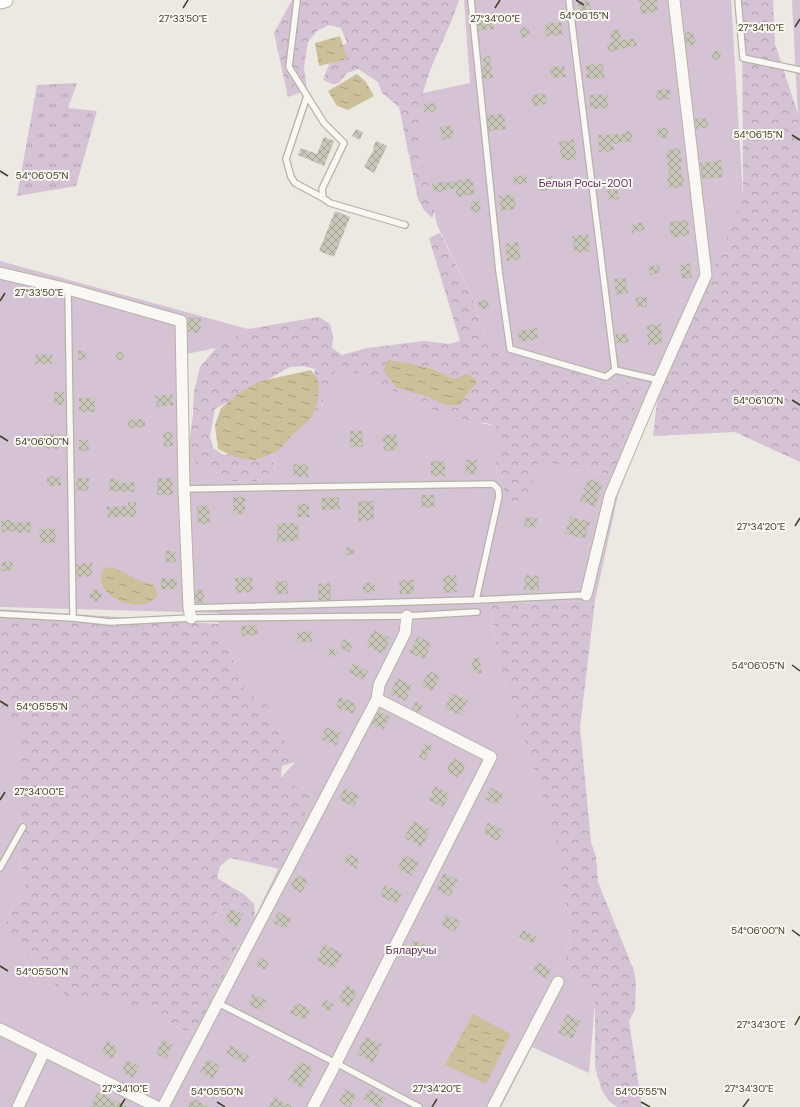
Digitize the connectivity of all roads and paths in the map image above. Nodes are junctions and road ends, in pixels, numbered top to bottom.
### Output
1 (5, 0) edge
2 (297, 0) edge
3 (471, 0) edge
4 (569, 0) edge
5 (674, 0) edge
6 (738, 0) edge
7 (0, 1) edge
8 (800, 70) edge
9 (307, 96) junction
10 (323, 198) junction
11 (405, 225) dead end
12 (0, 273) edge
13 (68, 289) junction
14 (615, 370) junction
15 (659, 380) junction
16 (184, 489) junction
17 (586, 595) joint
18 (476, 600) junction
19 (477, 612) dead end
20 (190, 613) junction
21 (0, 614) edge
22 (407, 616) junction
23 (74, 618) junction
24 (377, 698) junction
25 (23, 827) dead end
26 (0, 868) edge
27 (558, 982) dead end
28 (218, 1003) junction
29 (0, 1029) edge
30 (44, 1052) junction
31 (336, 1063) junction
32 (18, 1107) edge
33 (157, 1107) edge
34 (163, 1107) edge
35 (313, 1107) edge
36 (419, 1107) edge
37 (493, 1107) edge

1 - 7 main road
2 - 9 lane
3 - 14 lane
4 - 14 lane
5 - 15 street
6 - 8 lane
9 - 10 lane
9 - 10 lane
10 - 11 lane
12 - 13 street
13 - 16 street
13 - 23 lane
14 - 15 lane
15 - 17 street
16 - 18 lane
16 - 20 street
17 - 18 lane
18 - 20 lane
19 - 22 lane
20 - 22 lane
20 - 23 lane
21 - 23 lane
22 - 24 street
24 - 28 street
24 - 31 street
25 - 26 lane
27 - 37 street
28 - 31 lane
28 - 34 street
29 - 30 street
30 - 32 street
30 - 33 street
31 - 35 street
31 - 36 lane

